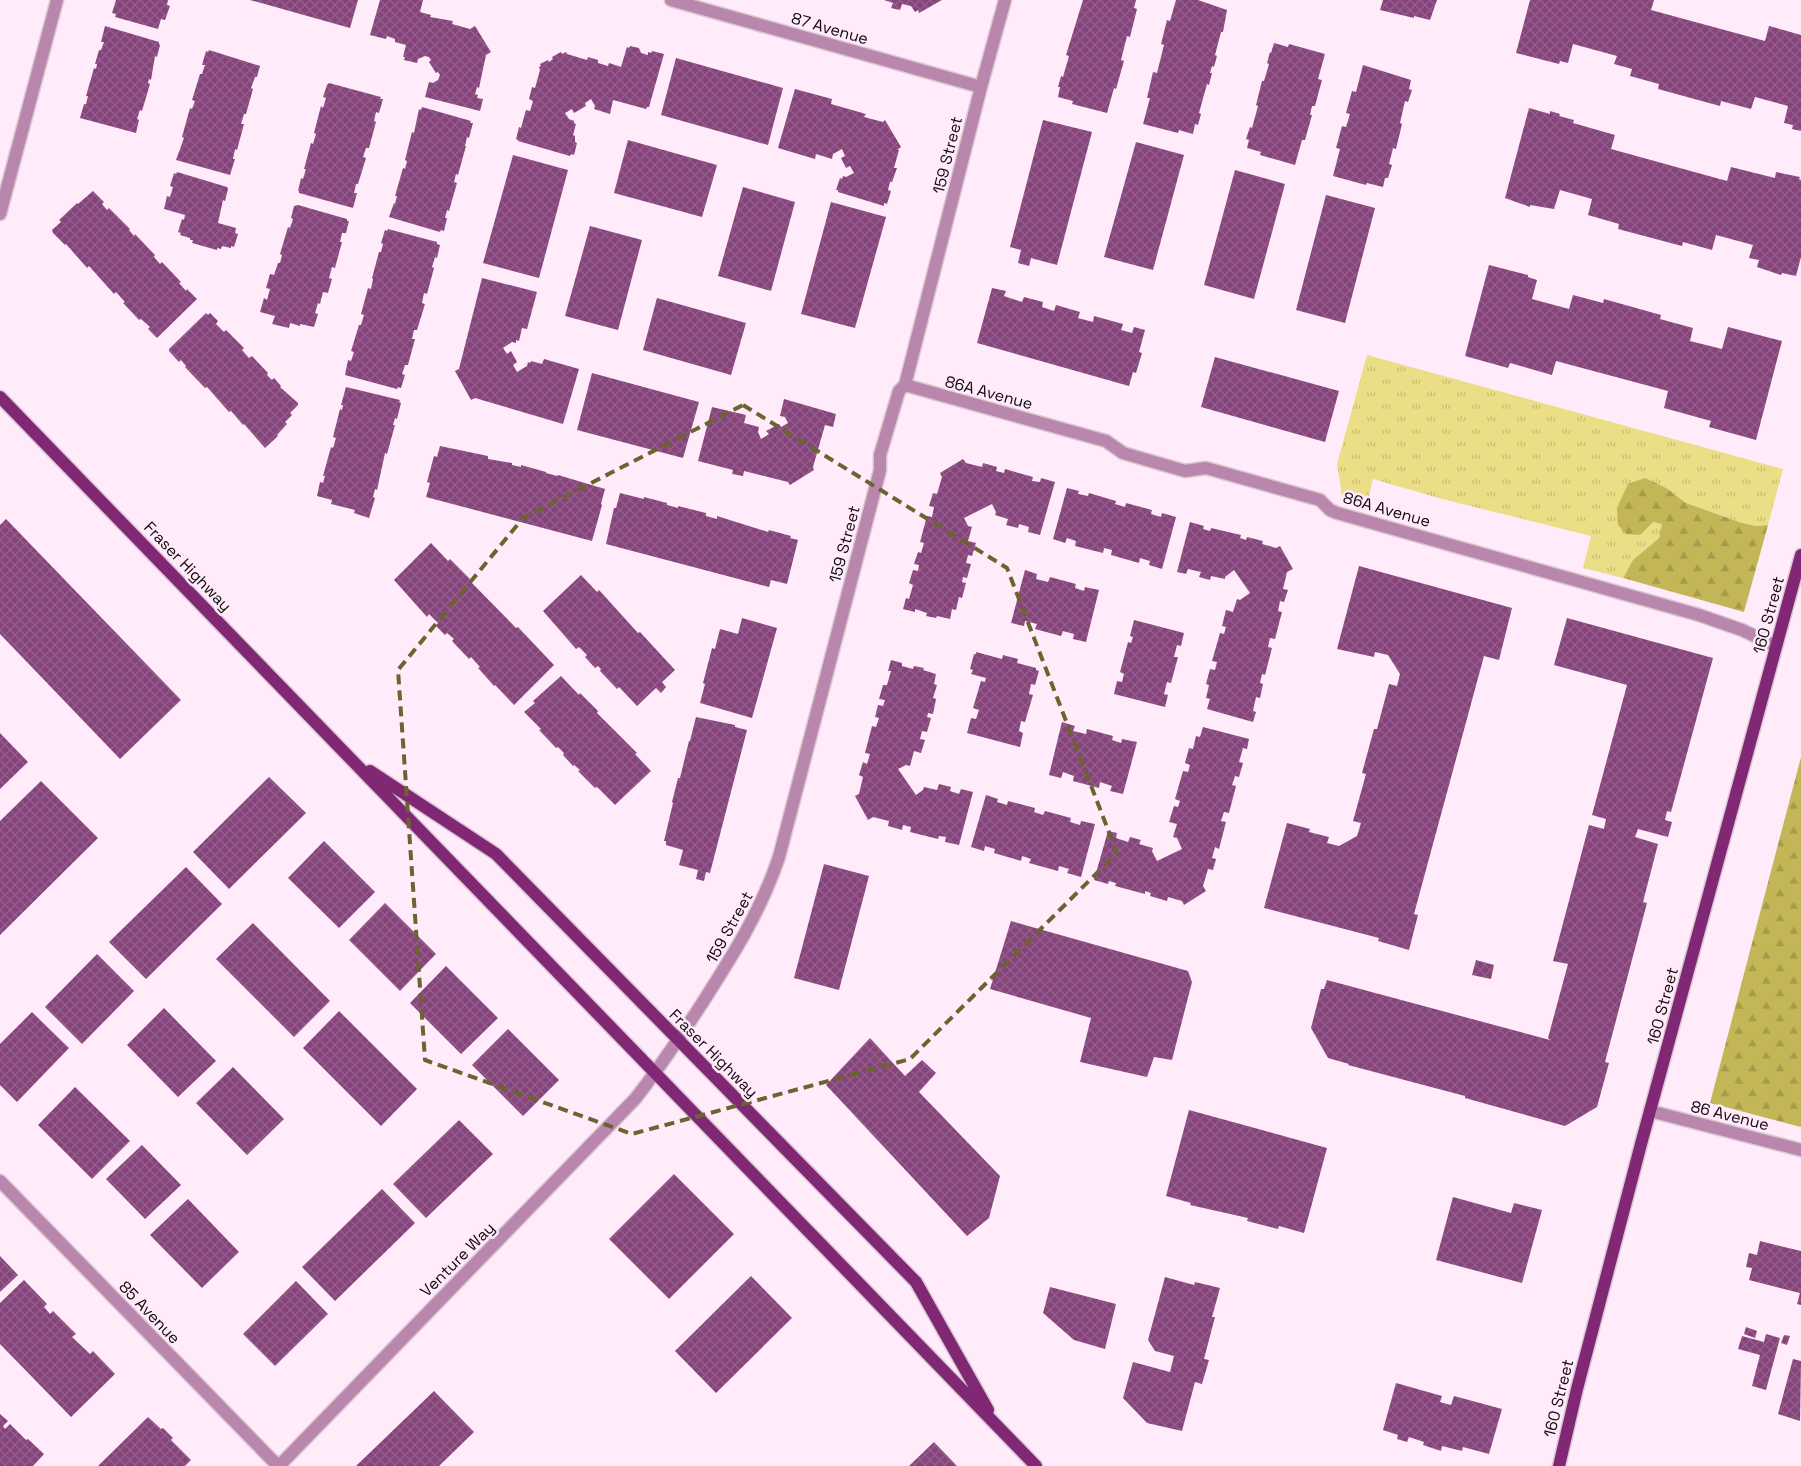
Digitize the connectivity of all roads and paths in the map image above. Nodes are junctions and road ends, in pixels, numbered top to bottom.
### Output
1 (57, 0) edge
2 (671, 0) edge
3 (1006, 0) edge
4 (981, 87) junction
5 (0, 214) edge
6 (905, 386) junction
7 (0, 397) edge
8 (1801, 555) edge
9 (1776, 646) junction
10 (351, 759) junction
11 (678, 1040) junction
12 (655, 1074) junction
13 (1650, 1111) junction
14 (1801, 1150) edge
15 (0, 1182) edge
16 (996, 1425) junction
17 (278, 1466) edge
18 (1036, 1466) edge
19 (1559, 1466) edge

1 - 5 street
2 - 4 street, 87 Avenue
3 - 4 street, 159 Street
4 - 6 street, 159 Street
6 - 9 street, 86A Avenue
6 - 11 street, 159 Street
7 - 10 main road, Fraser Highway
8 - 9 main road, 160 Street
9 - 13 main road, 160 Street
10 - 11 main road, Fraser Highway
10 - 12 main road, Fraser Highway
11 - 12 street, 159 Street
11 - 16 main road, Fraser Highway
12 - 16 main road, Fraser Highway
12 - 17 street, Venture Way
13 - 14 street, 86 Avenue
13 - 19 main road, 160 Street
15 - 17 street, 85 Avenue
16 - 18 main road, Fraser Highway

